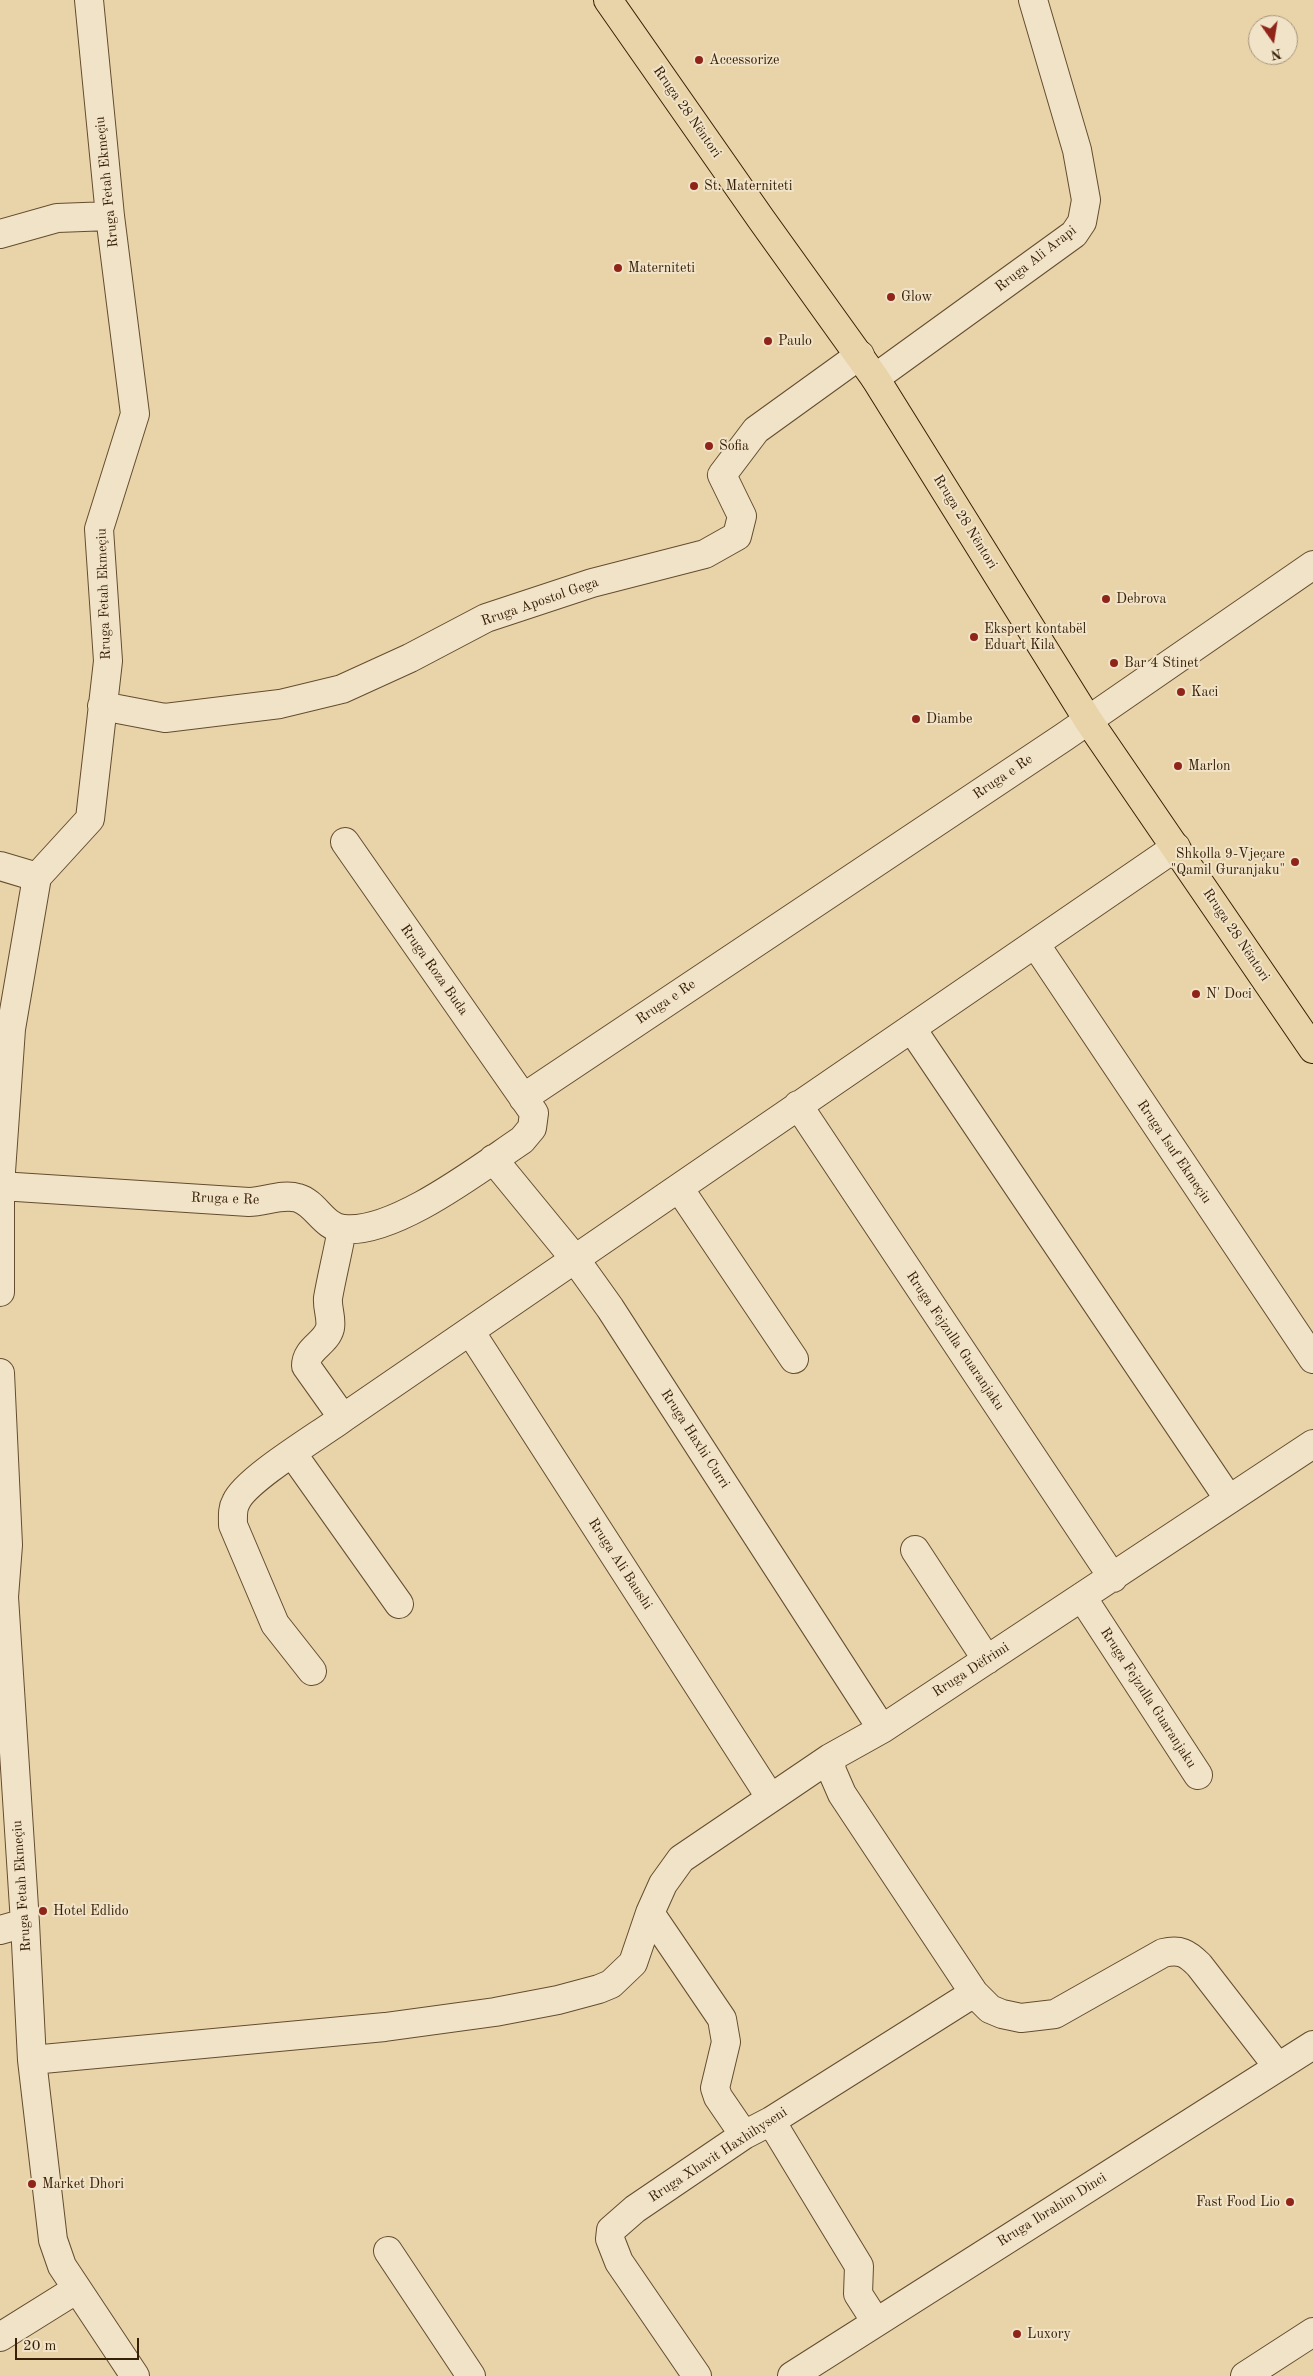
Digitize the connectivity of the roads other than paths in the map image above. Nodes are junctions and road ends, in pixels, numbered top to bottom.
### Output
1 (89, 0) edge
2 (608, 0) edge
3 (1033, 0) edge
4 (110, 216) junction
5 (0, 234) edge
6 (860, 355) junction
7 (876, 378) junction
8 (1313, 565) edge
9 (102, 706) junction
10 (1088, 720) junction
11 (345, 842) dead end
12 (1176, 847) junction
13 (0, 866) edge
14 (37, 878) junction
15 (1036, 945) junction
16 (912, 1029) junction
17 (1313, 1049) edge
18 (523, 1098) junction
19 (798, 1105) junction
20 (493, 1159) junction
21 (0, 1186) edge
22 (679, 1188) junction
23 (342, 1229) junction
24 (574, 1260) junction
25 (0, 1292) edge
26 (470, 1332) junction
27 (794, 1359) dead end
28 (1313, 1359) edge
29 (0, 1373) edge
30 (343, 1418) junction
31 (1313, 1444) edge
32 (292, 1453) junction
33 (1228, 1498) junction
34 (915, 1550) dead end
35 (1113, 1578) junction
36 (2, 1597) edge
37 (1082, 1597) junction
38 (399, 1604) dead end
39 (987, 1660) junction
40 (312, 1671) dead end
41 (882, 1729) junction
42 (830, 1758) junction
43 (1198, 1775) dead end
44 (770, 1797) junction
45 (650, 1914) junction
46 (13, 1926) edge
47 (974, 1993) junction
48 (1313, 2044) edge
49 (32, 2060) junction
50 (1278, 2067) junction
51 (771, 2120) junction
52 (744, 2135) junction
53 (388, 2251) dead end
54 (77, 2289) junction
55 (876, 2322) junction
56 (1313, 2332) edge
57 (0, 2337) edge
58 (135, 2376) edge
59 (471, 2376) edge
60 (697, 2376) edge
61 (792, 2376) edge
62 (1245, 2376) edge

1 - 4 street, Rruga Fetah Ekmeçiu
2 - 6 main road, Rruga 28 Nëntori
3 - 7 street, Rruga Ali Arapi
4 - 5 street
4 - 9 street, Rruga Fetah Ekmeçiu
6 - 7 main road, Rruga 28 Nëntori
6 - 9 street, Rruga Apostol Gega
7 - 10 main road, Rruga 28 Nëntori
8 - 10 street, Rruga e Re
9 - 14 street, Rruga Fetah Ekmeçiu
10 - 12 main road, Rruga 28 Nëntori
10 - 18 street, Rruga e Re
11 - 18 street, Rruga Roza Buda
12 - 15 street
12 - 17 main road, Rruga 28 Nëntori
13 - 14 street
14 - 21 street
15 - 16 street
15 - 28 street, Rruga Isuf Ekmeçiu
16 - 19 street
16 - 33 street
18 - 20 street
19 - 22 street
19 - 35 street, Rruga Fejzulla Guaranjaku
20 - 23 street
20 - 24 street, Rruga Haxhi Curri
21 - 23 street, Rruga e Re
21 - 25 street
22 - 24 street
22 - 27 street
23 - 30 street
24 - 26 street
24 - 41 street, Rruga Haxhi Curri
26 - 30 street
26 - 44 street, Rruga Ali Baushi
29 - 36 street, Rruga Fetah Ekmeçiu
30 - 32 street
31 - 33 street, Rruga Dëfrimi
32 - 38 street
32 - 40 street
33 - 35 street, Rruga Dëfrimi
34 - 39 street
35 - 37 street, Rruga Dëfrimi
36 - 46 street, Rruga Fetah Ekmeçiu
37 - 39 street, Rruga Dëfrimi
37 - 43 street, Rruga Fejzulla Guaranjaku
39 - 41 street, Rruga Dëfrimi
41 - 42 street, Rruga Dëfrimi
42 - 44 street, Rruga Dëfrimi
42 - 47 street
44 - 45 street, Rruga Dëfrimi
45 - 49 street, Rruga Dëfrimi
45 - 52 street
46 - 49 street, Rruga Fetah Ekmeçiu
47 - 50 street
47 - 51 street, Rruga Xhavit Haxhihyseni
48 - 50 street, Rruga Ibrahim Dinci
49 - 54 street, Rruga Fetah Ekmeçiu
50 - 55 street, Rruga Ibrahim Dinci
51 - 52 street, Rruga Xhavit Haxhihyseni
51 - 55 street
52 - 60 street, Rruga Xhavit Haxhihyseni
53 - 59 street
54 - 57 street
54 - 58 street, Rruga Fetah Ekmeçiu
55 - 61 street, Rruga Ibrahim Dinci
56 - 62 street

